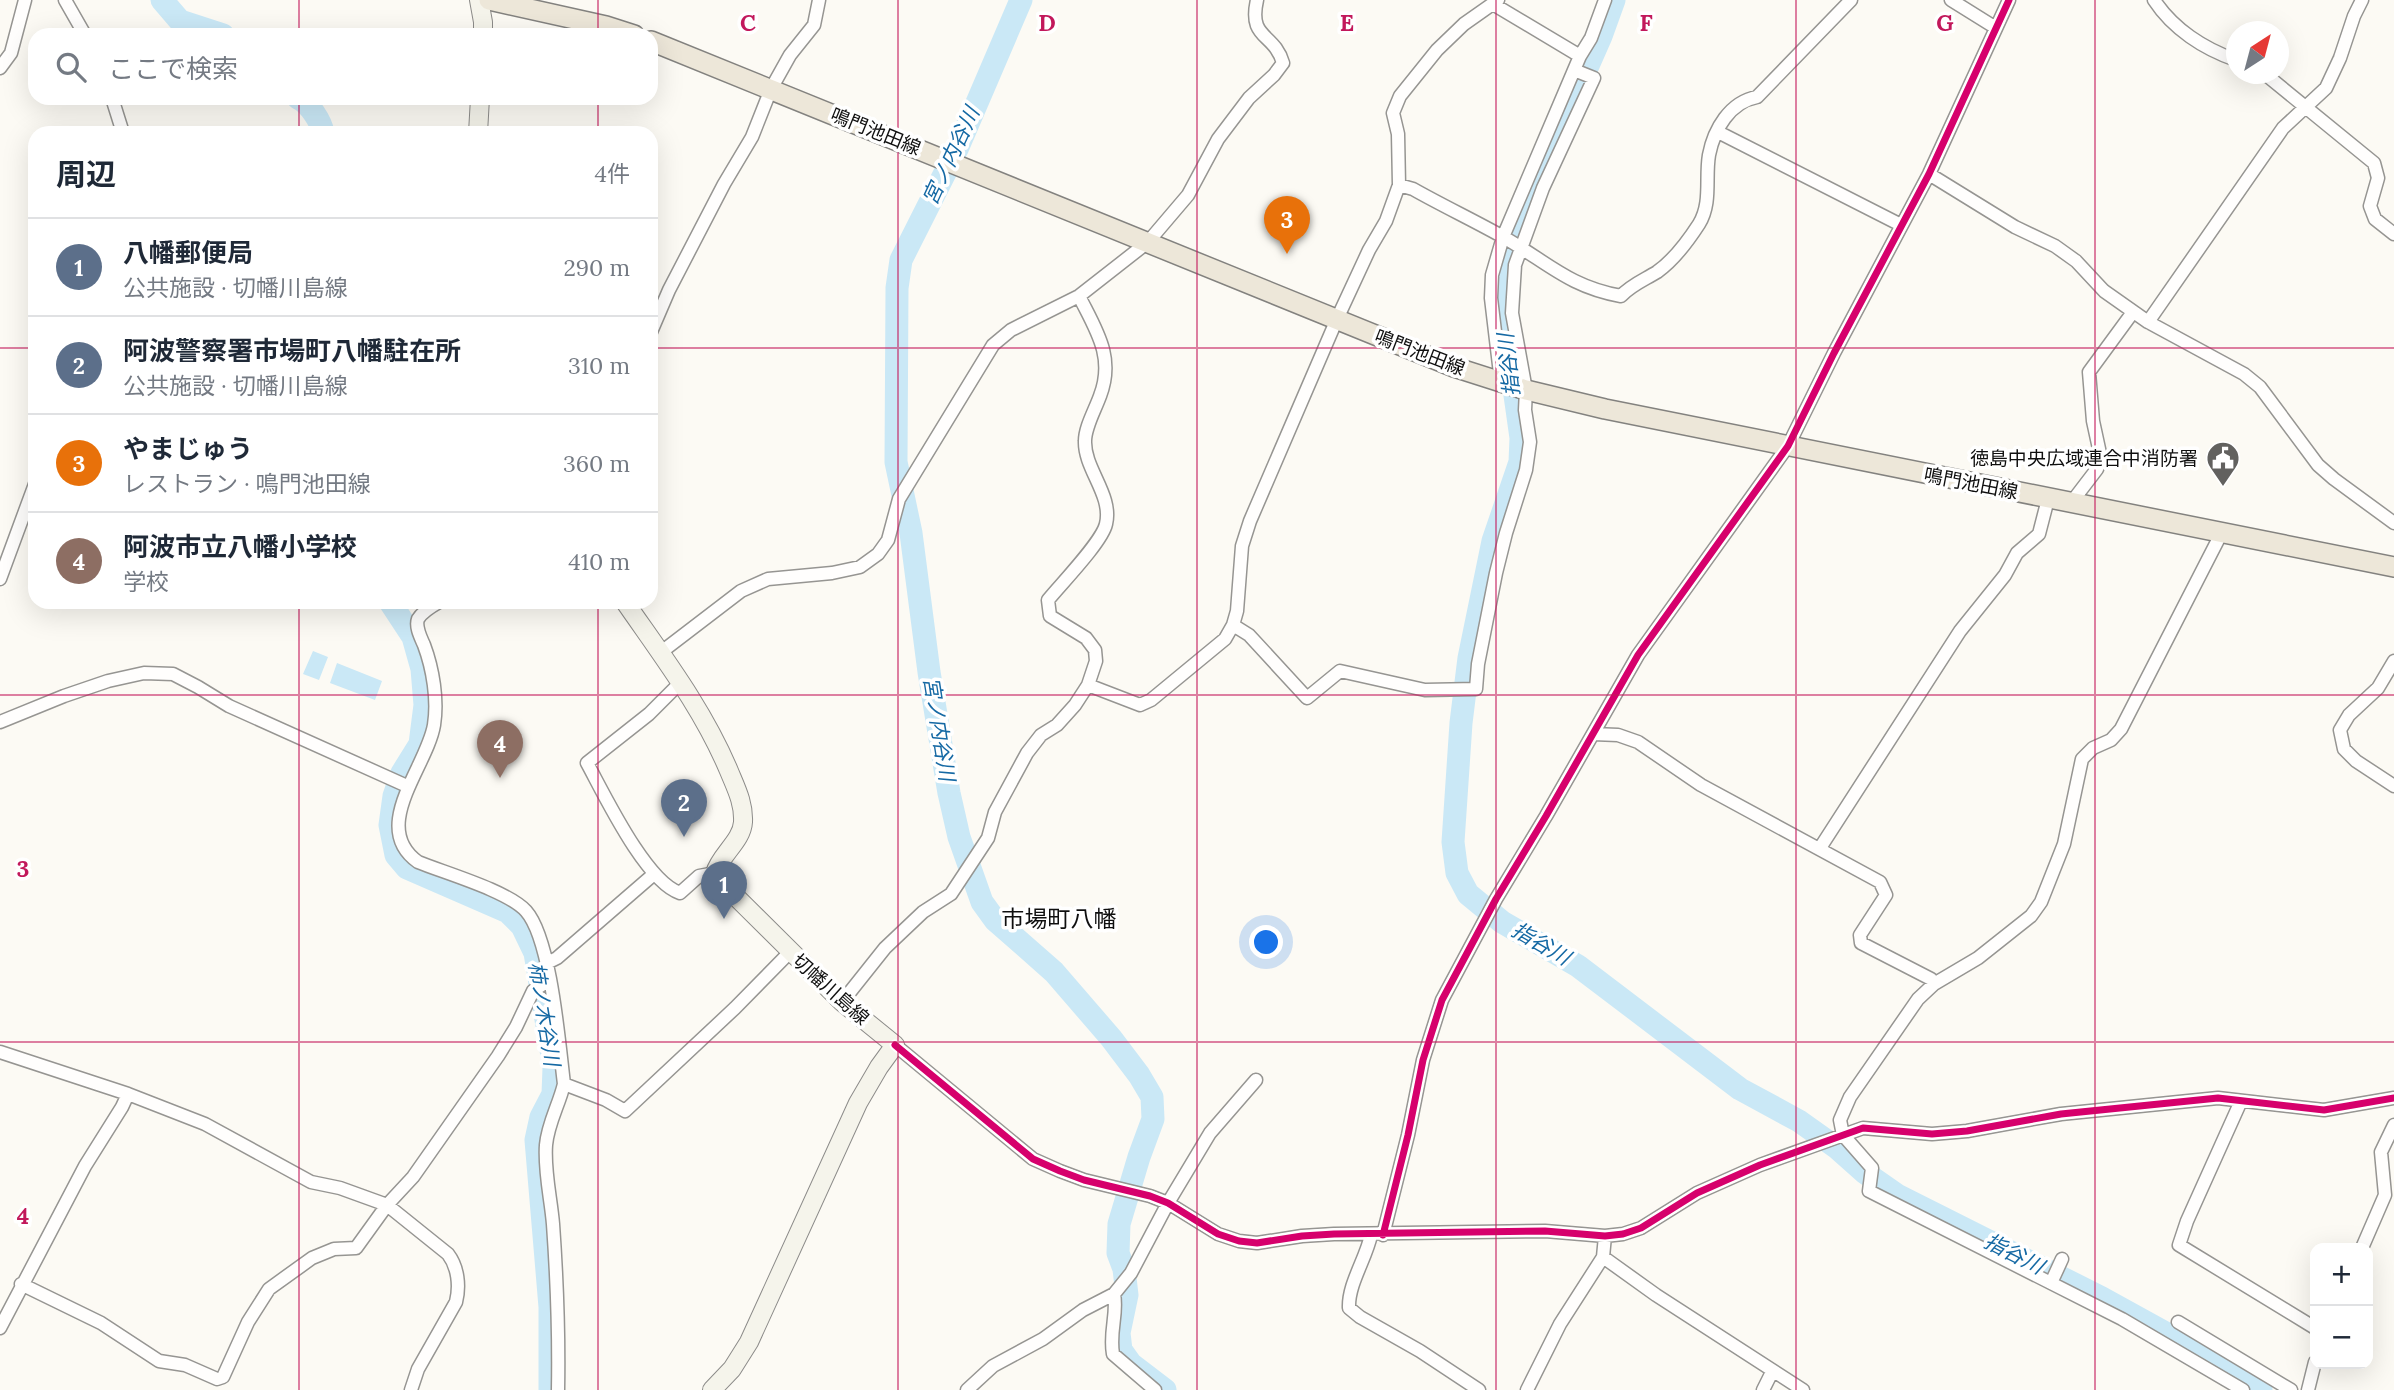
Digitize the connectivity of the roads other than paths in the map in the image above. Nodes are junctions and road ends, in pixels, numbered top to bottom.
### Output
1 (25, 0) edge
2 (65, 0) edge
3 (479, 0) edge
4 (489, 0) edge
5 (818, 0) edge
6 (1256, 0) edge
7 (1605, 0) edge
8 (1851, 0) edge
9 (1951, 0) edge
10 (2009, 0) edge
11 (2154, 0) edge
12 (2362, 0) edge
13 (1495, 2) edge
14 (81, 28) edge
15 (483, 28) edge
16 (610, 28) edge
17 (1996, 28) junction
18 (658, 44) edge
19 (1580, 56) junction
20 (2226, 56) edge
21 (0, 68) edge
22 (1581, 73) junction
23 (2278, 84) edge
24 (771, 89) junction
25 (114, 105) edge
26 (480, 105) edge
27 (2306, 106) junction
28 (121, 126) edge
29 (478, 126) edge
30 (1718, 132) junction
31 (1929, 174) junction
32 (1399, 185) junction
33 (1901, 225) junction
34 (2394, 234) edge
35 (1147, 242) junction
36 (1512, 243) junction
37 (1079, 296) junction
38 (2133, 312) junction
39 (658, 316) edge
40 (1337, 319) junction
41 (2148, 322) junction
42 (1514, 386) junction
43 (1788, 446) junction
44 (2048, 499) junction
45 (28, 503) edge
46 (2071, 503) junction
47 (2394, 523) edge
48 (2221, 534) junction
49 (2394, 567) edge
50 (0, 579) edge
51 (428, 609) edge
52 (630, 609) edge
53 (1233, 625) junction
54 (660, 653) junction
55 (2394, 661) edge
56 (681, 682) junction
57 (1088, 685) junction
58 (0, 722) edge
59 (1593, 734) junction
60 (407, 786) junction
61 (2394, 786) edge
62 (1820, 848) junction
63 (715, 873) junction
64 (654, 874) junction
65 (790, 953) junction
66 (547, 963) junction
67 (543, 983) junction
68 (1934, 984) junction
69 (842, 1002) junction
70 (895, 1045) junction
71 (0, 1052) edge
72 (1256, 1080) dead end
73 (564, 1084) junction
74 (128, 1094) junction
75 (2394, 1098) edge
76 (2241, 1101) junction
77 (2394, 1125) edge
78 (1838, 1135) junction
79 (1168, 1203) junction
80 (2382, 1204) junction
81 (387, 1205) junction
82 (2394, 1211) edge
83 (1377, 1235) junction
84 (1605, 1236) junction
85 (2364, 1243) edge
86 (1603, 1257) junction
87 (2061, 1261) dead end
88 (2051, 1281) junction
89 (21, 1284) junction
90 (1117, 1291) junction
91 (2178, 1322) dead end
92 (2310, 1325) edge
93 (0, 1328) edge
94 (2313, 1369) edge
95 (1772, 1371) junction
96 (411, 1390) edge
97 (558, 1390) edge
98 (712, 1390) edge
99 (967, 1390) edge
100 (1155, 1390) edge
101 (1479, 1390) edge
102 (1527, 1390) edge
103 (1763, 1390) edge
104 (1803, 1390) edge
105 (2243, 1390) edge
106 (2291, 1390) edge
107 (2308, 1390) edge

1 - 21 street
2 - 14 street
3 - 15 main road
4 - 16 main road
5 - 24 street
6 - 35 street
7 - 19 street
8 - 30 street
9 - 17 street
10 - 17 street
11 - 20 street
12 - 27 street
13 - 19 street
13 - 32 street
17 - 31 street
18 - 24 main road, 鳴門池田線
19 - 22 street
22 - 36 street
22 - 36 street
23 - 27 street
24 - 35 main road, 鳴門池田線
24 - 39 street
25 - 28 street
26 - 29 main road
27 - 34 street
27 - 41 street
30 - 33 street
30 - 36 street
31 - 33 street
31 - 38 street
32 - 36 street
32 - 40 street
33 - 43 street
35 - 37 street
35 - 40 main road, 鳴門池田線
36 - 42 street
36 - 42 street
37 - 54 street
37 - 57 street
38 - 41 street
38 - 46 street
40 - 42 main road, 鳴門池田線
40 - 53 street
41 - 47 street
42 - 43 main road, 鳴門池田線
42 - 53 street
43 - 44 main road, 鳴門池田線
43 - 59 street
44 - 46 main road, 鳴門池田線
44 - 62 street
45 - 50 street
46 - 48 main road, 鳴門池田線
48 - 49 main road, 鳴門池田線
48 - 68 street
51 - 60 street
52 - 54 main road
53 - 57 street
54 - 56 main road
55 - 61 street
56 - 63 main road
56 - 64 street
57 - 69 street
58 - 60 street
59 - 62 street
59 - 83 street
60 - 66 street
62 - 68 street
63 - 64 street
63 - 65 main road, 切幡川島線
64 - 66 street
65 - 69 main road, 切幡川島線
65 - 73 street
66 - 67 street
67 - 73 street
67 - 81 street
68 - 78 street
69 - 70 main road, 切幡川島線
70 - 79 street
70 - 98 main road
71 - 74 street
72 - 79 street
73 - 97 street
74 - 81 street
74 - 89 street
75 - 76 street
76 - 78 street
76 - 92 street
77 - 80 street
78 - 84 street
78 - 88 street
79 - 83 street
79 - 90 street
80 - 82 street
80 - 85 street
81 - 89 street
81 - 96 street
83 - 84 street
83 - 101 street
84 - 86 street
86 - 95 street
86 - 102 street
87 - 88 street
88 - 105 street
89 - 93 street
90 - 99 street
90 - 100 street
91 - 106 street
94 - 107 street
95 - 103 street
95 - 104 street

